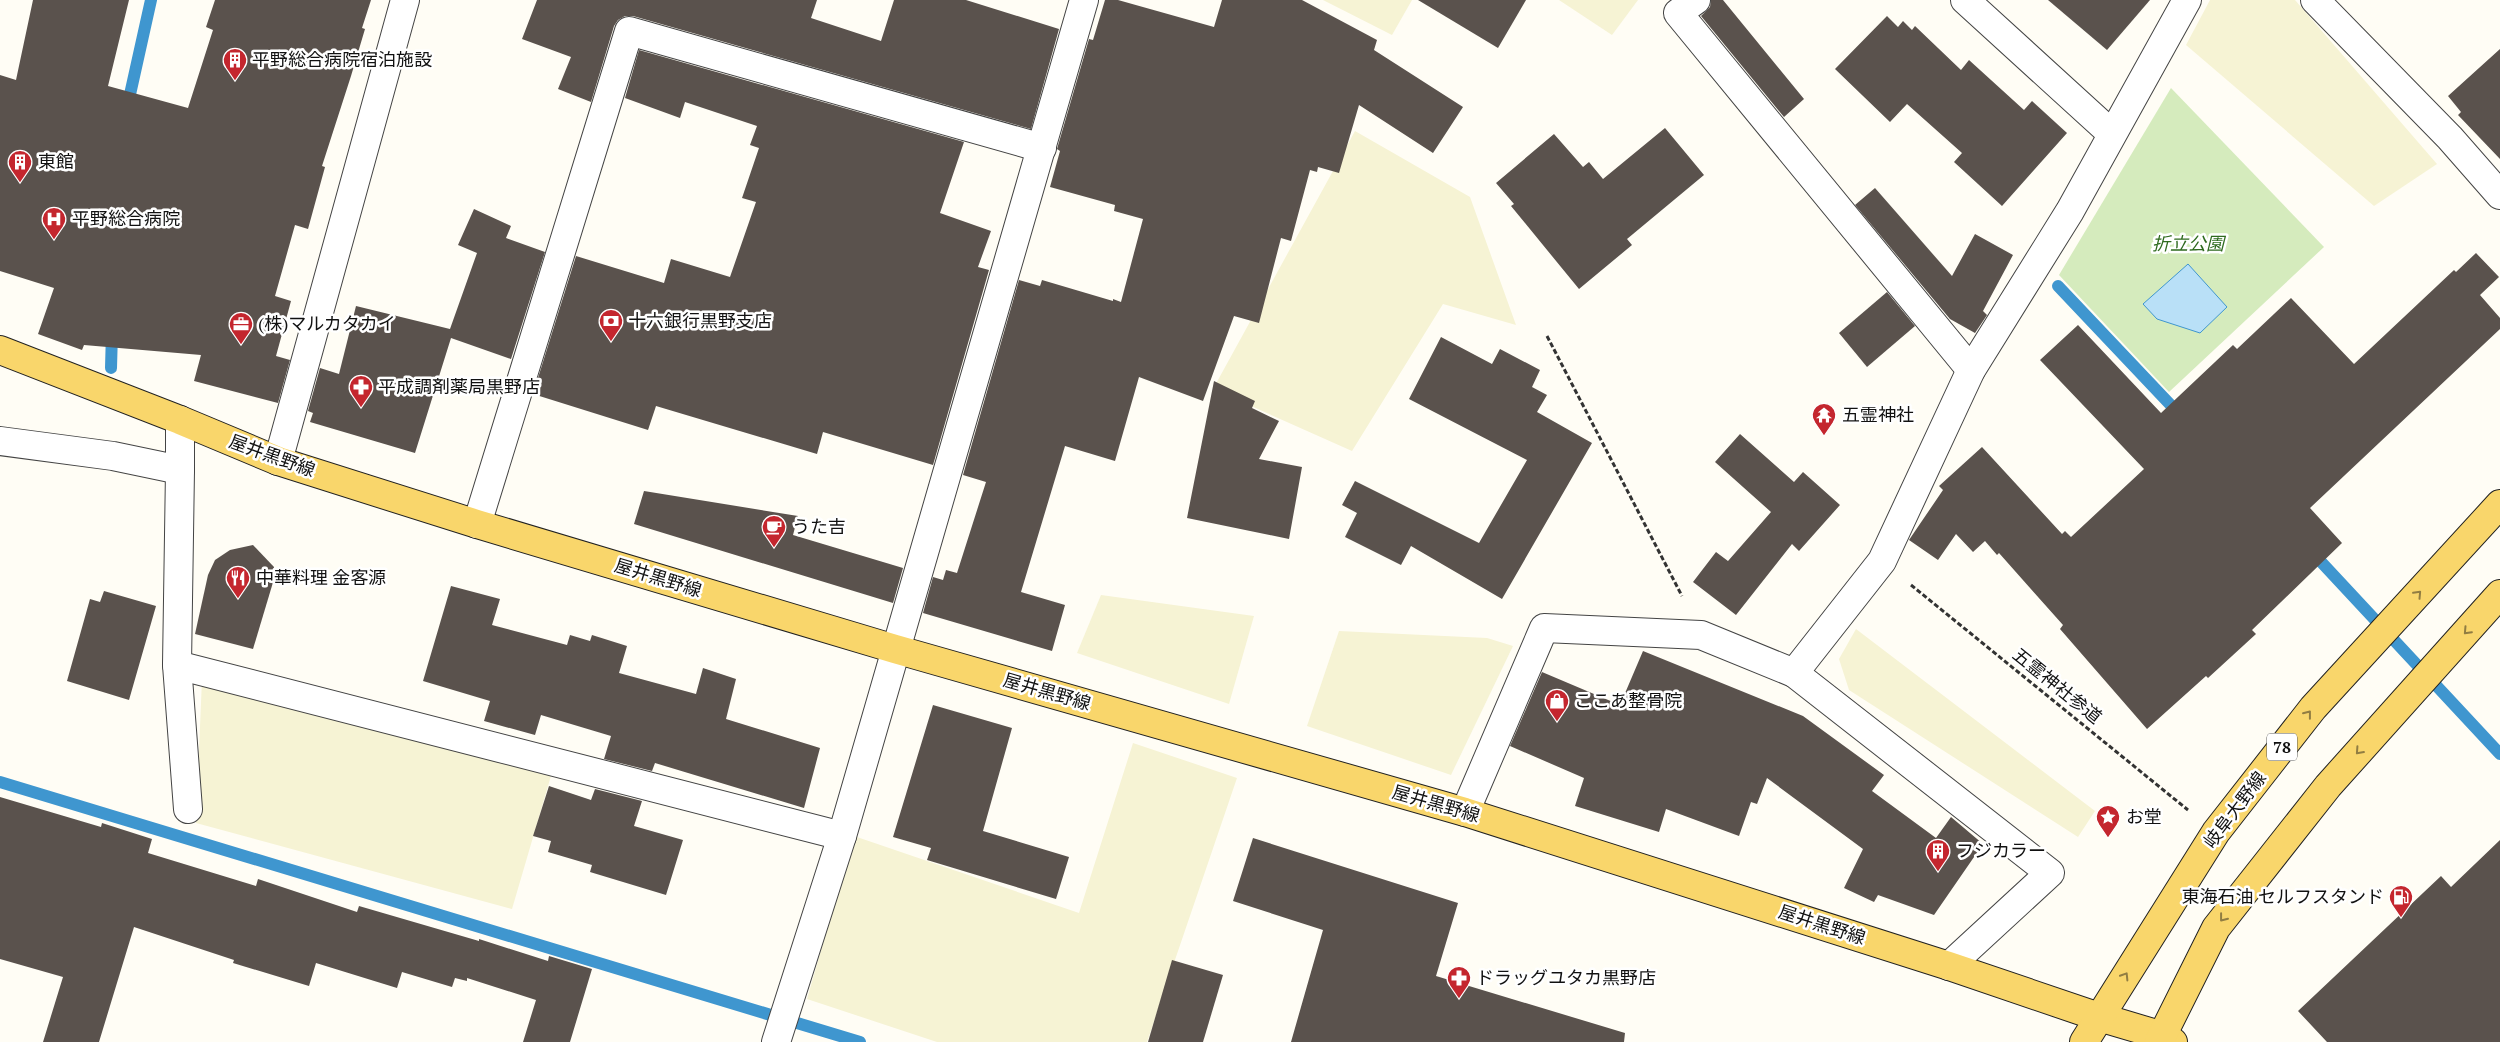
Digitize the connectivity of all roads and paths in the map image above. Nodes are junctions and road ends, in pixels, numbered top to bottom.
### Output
1 (404, 0) edge
2 (1084, 0) edge
3 (1696, 0) edge
4 (1965, 0) edge
5 (2187, 0) edge
6 (2315, 0) edge
7 (2112, 134) junction
8 (1042, 148) junction
9 (2500, 195) edge
10 (1547, 336) dead end
11 (0, 350) edge
12 (1971, 370) junction
13 (180, 420) junction
14 (0, 441) edge
15 (278, 461) junction
16 (180, 470) junction
17 (2500, 504) edge
18 (477, 524) junction
19 (1882, 561) junction
20 (2500, 594) edge
21 (1701, 634) junction
22 (896, 649) junction
23 (177, 665) junction
24 (1794, 673) junction
25 (188, 809) dead end
26 (1465, 812) junction
27 (2216, 832) junction
28 (842, 836) junction
29 (1949, 966) junction
30 (2099, 1017) junction
31 (2165, 1040) edge
32 (776, 1042) edge
33 (2084, 1042) edge

1 - 15 street
2 - 8 street
3 - 12 street
4 - 7 street
5 - 7 street
6 - 9 street
7 - 12 street
8 - 18 street
8 - 22 street
10 - 21 path
11 - 13 main road, 屋井黒野線
12 - 19 street
13 - 15 main road, 屋井黒野線
13 - 16 street
14 - 16 street
15 - 18 main road, 屋井黒野線
16 - 23 street
27 -> 17 main road, 岐阜大野線 / 78
18 - 22 main road, 屋井黒野線
19 - 24 street
19 - 27 path, 五霊神社参道
20 -> 31 main road
21 - 24 street
21 - 26 street
22 - 26 main road, 屋井黒野線
22 - 28 street
23 - 25 street
23 - 28 street
24 - 29 street
26 - 29 main road, 屋井黒野線
30 -> 27 main road, 岐阜大野線 / 78
28 - 32 street
29 - 30 main road, 屋井黒野線
30 - 31 main road
30 - 33 main road, 岐阜大野線

